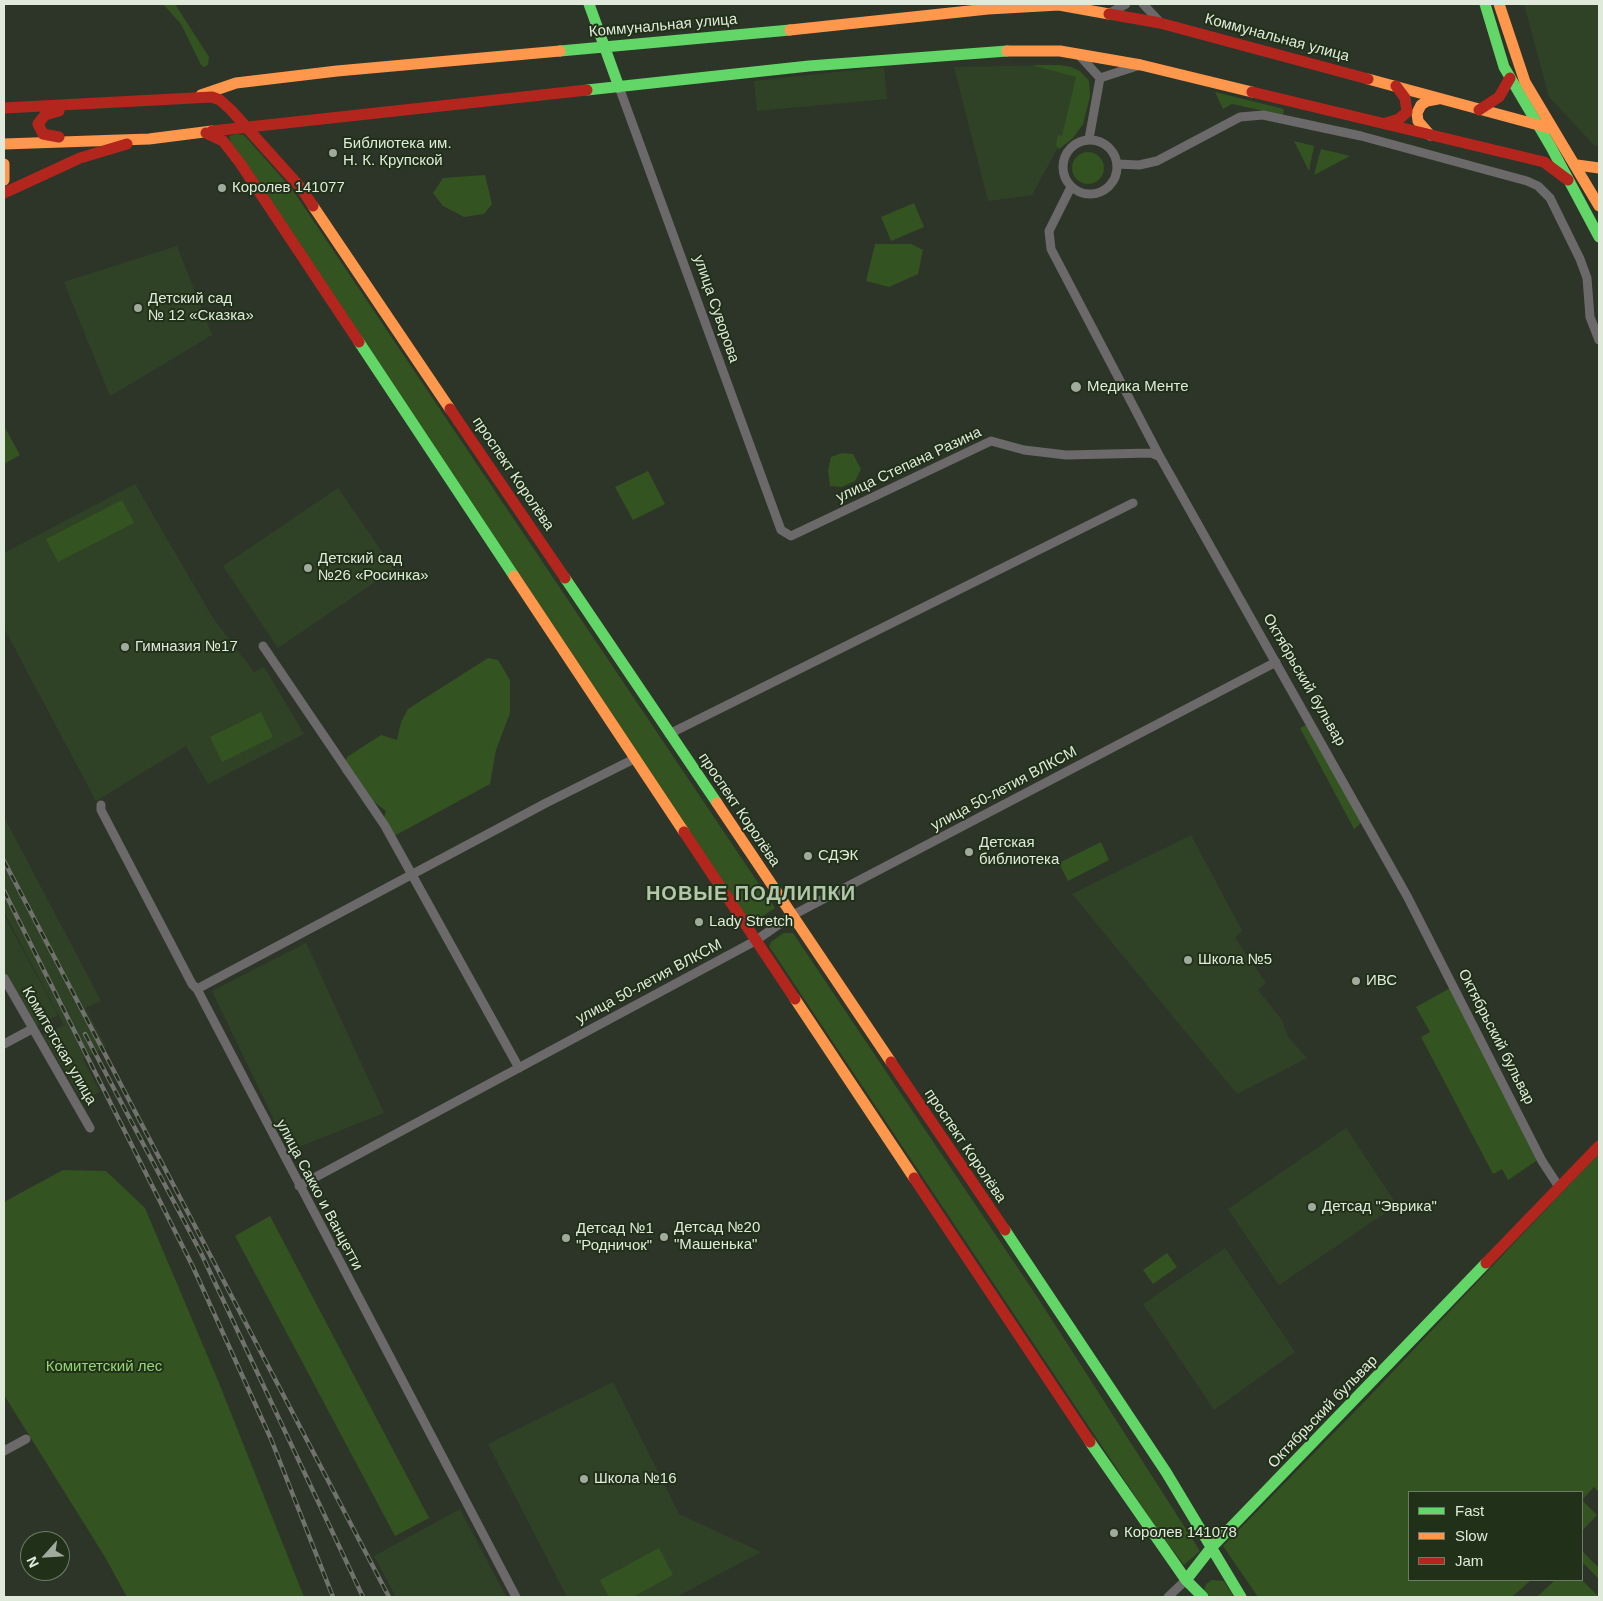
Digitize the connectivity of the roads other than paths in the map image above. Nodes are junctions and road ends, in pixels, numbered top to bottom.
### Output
1 (589, 4) edge
2 (1126, 4) edge
3 (1143, 4) edge
4 (1485, 4) edge
5 (1499, 4) edge
6 (1110, 13) junction
7 (1160, 23) junction
8 (604, 46) junction
9 (1077, 53) junction
10 (1141, 65) junction
11 (1100, 78) junction
12 (1510, 78) junction
13 (1396, 86) junction
14 (619, 87) junction
15 (196, 97) junction
16 (1441, 98) junction
17 (4, 100) edge
18 (80, 105) junction
19 (44, 107) junction
20 (4, 108) edge
21 (1479, 110) junction
22 (1383, 123) junction
23 (246, 126) junction
24 (1539, 126) junction
25 (1554, 129) junction
26 (206, 133) junction
27 (1431, 136) junction
28 (149, 139) junction
29 (1089, 139) junction
30 (86, 140) junction
31 (4, 144) edge
32 (1551, 147) junction
33 (1544, 162) junction
34 (4, 164) edge
35 (1117, 164) junction
36 (1577, 165) junction
37 (1599, 168) edge
38 (4, 180) edge
39 (1568, 180) junction
40 (1071, 187) junction
41 (4, 193) edge
42 (1599, 206) edge
43 (1599, 237) edge
44 (1599, 340) edge
45 (1160, 457) junction
46 (1133, 503) dead end
47 (791, 536) joint
48 (263, 646) dead end
49 (1276, 662) junction
50 (669, 734) junction
51 (636, 758) junction
52 (101, 805) dead end
53 (412, 874) junction
54 (791, 916) junction
55 (755, 941) junction
56 (4, 978) edge
57 (197, 989) junction
58 (32, 1030) junction
59 (4, 1044) edge
60 (519, 1068) junction
61 (90, 1128) dead end
62 (1599, 1146) edge
63 (299, 1186) junction
64 (1559, 1187) junction
65 (26, 1439) dead end
66 (4, 1451) edge
67 (1211, 1548) junction
68 (1186, 1580) junction
69 (1239, 1596) edge
70 (516, 1597) edge
71 (1168, 1597) edge
72 (1203, 1597) edge

1 - 8 main road
2 - 6 street
3 - 7 street
4 - 12 main road
5 - 25 main road
6 - 7 main road, Коммунальная улица
6 - 8 main road, Коммунальная улица
7 - 13 main road, Коммунальная улица
8 - 14 main road
8 - 15 main road, Коммунальная улица
9 - 10 main road
9 - 11 street
9 - 14 main road
10 - 11 street
10 - 22 main road
11 - 29 street
12 - 21 main road
12 - 24 main road
13 - 16 main road, Коммунальная улица
13 - 22 main road
14 - 23 main road
14 - 47 street, улица Суворова
15 - 18 main road
15 - 23 main road, проспект Королёва
16 - 21 main road, Коммунальная улица
16 - 27 main road
17 - 19 main road
18 - 19 main road
18 - 30 main road
19 - 20 main road
21 - 24 main road, Коммунальная улица
22 - 27 main road
23 - 26 main road
23 - 50 main road, проспект Королёва
24 - 25 main road, Коммунальная улица
24 - 32 main road
25 - 32 main road
25 - 36 main road
26 - 28 main road
26 - 51 main road
27 - 33 main road
28 - 30 main road
28 - 41 main road
29 - 35 street
29 - 40 street
30 - 31 main road
32 - 33 main road
32 - 39 main road
33 - 39 main road
34 - 38 main road
35 - 40 street
35 - 44 street
36 - 37 main road
36 - 42 main road
39 - 43 main road
40 - 45 street, Октябрьский бульвар
45 - 47 street, улица Степана Разина
45 - 49 street, Октябрьский бульвар
46 - 50 street
48 - 53 street
49 - 54 street, улица 50-летия ВЛКСМ
49 - 64 street, Октябрьский бульвар
50 - 54 main road, проспект Королёва
51 - 53 street
51 - 55 main road
52 - 57 street, улица Сакко и Ванцетти
53 - 57 street
53 - 60 street
54 - 55 street, улица 50-летия ВЛКСМ
54 - 67 main road, проспект Королёва
55 - 60 street, улица 50-летия ВЛКСМ
55 - 68 main road
56 - 58 street, Комитетская улица
57 - 63 street, улица Сакко и Ванцетти
58 - 59 street
58 - 61 street, Комитетская улица
60 - 63 street, улица 50-летия ВЛКСМ
62 - 64 main road, Октябрьский бульвар
63 - 70 street, улица Сакко и Ванцетти
64 - 67 main road, Октябрьский бульвар
65 - 66 street
67 - 68 main road, Октябрьский бульвар
67 - 69 main road, проспект Королёва
68 - 71 street
68 - 72 main road

